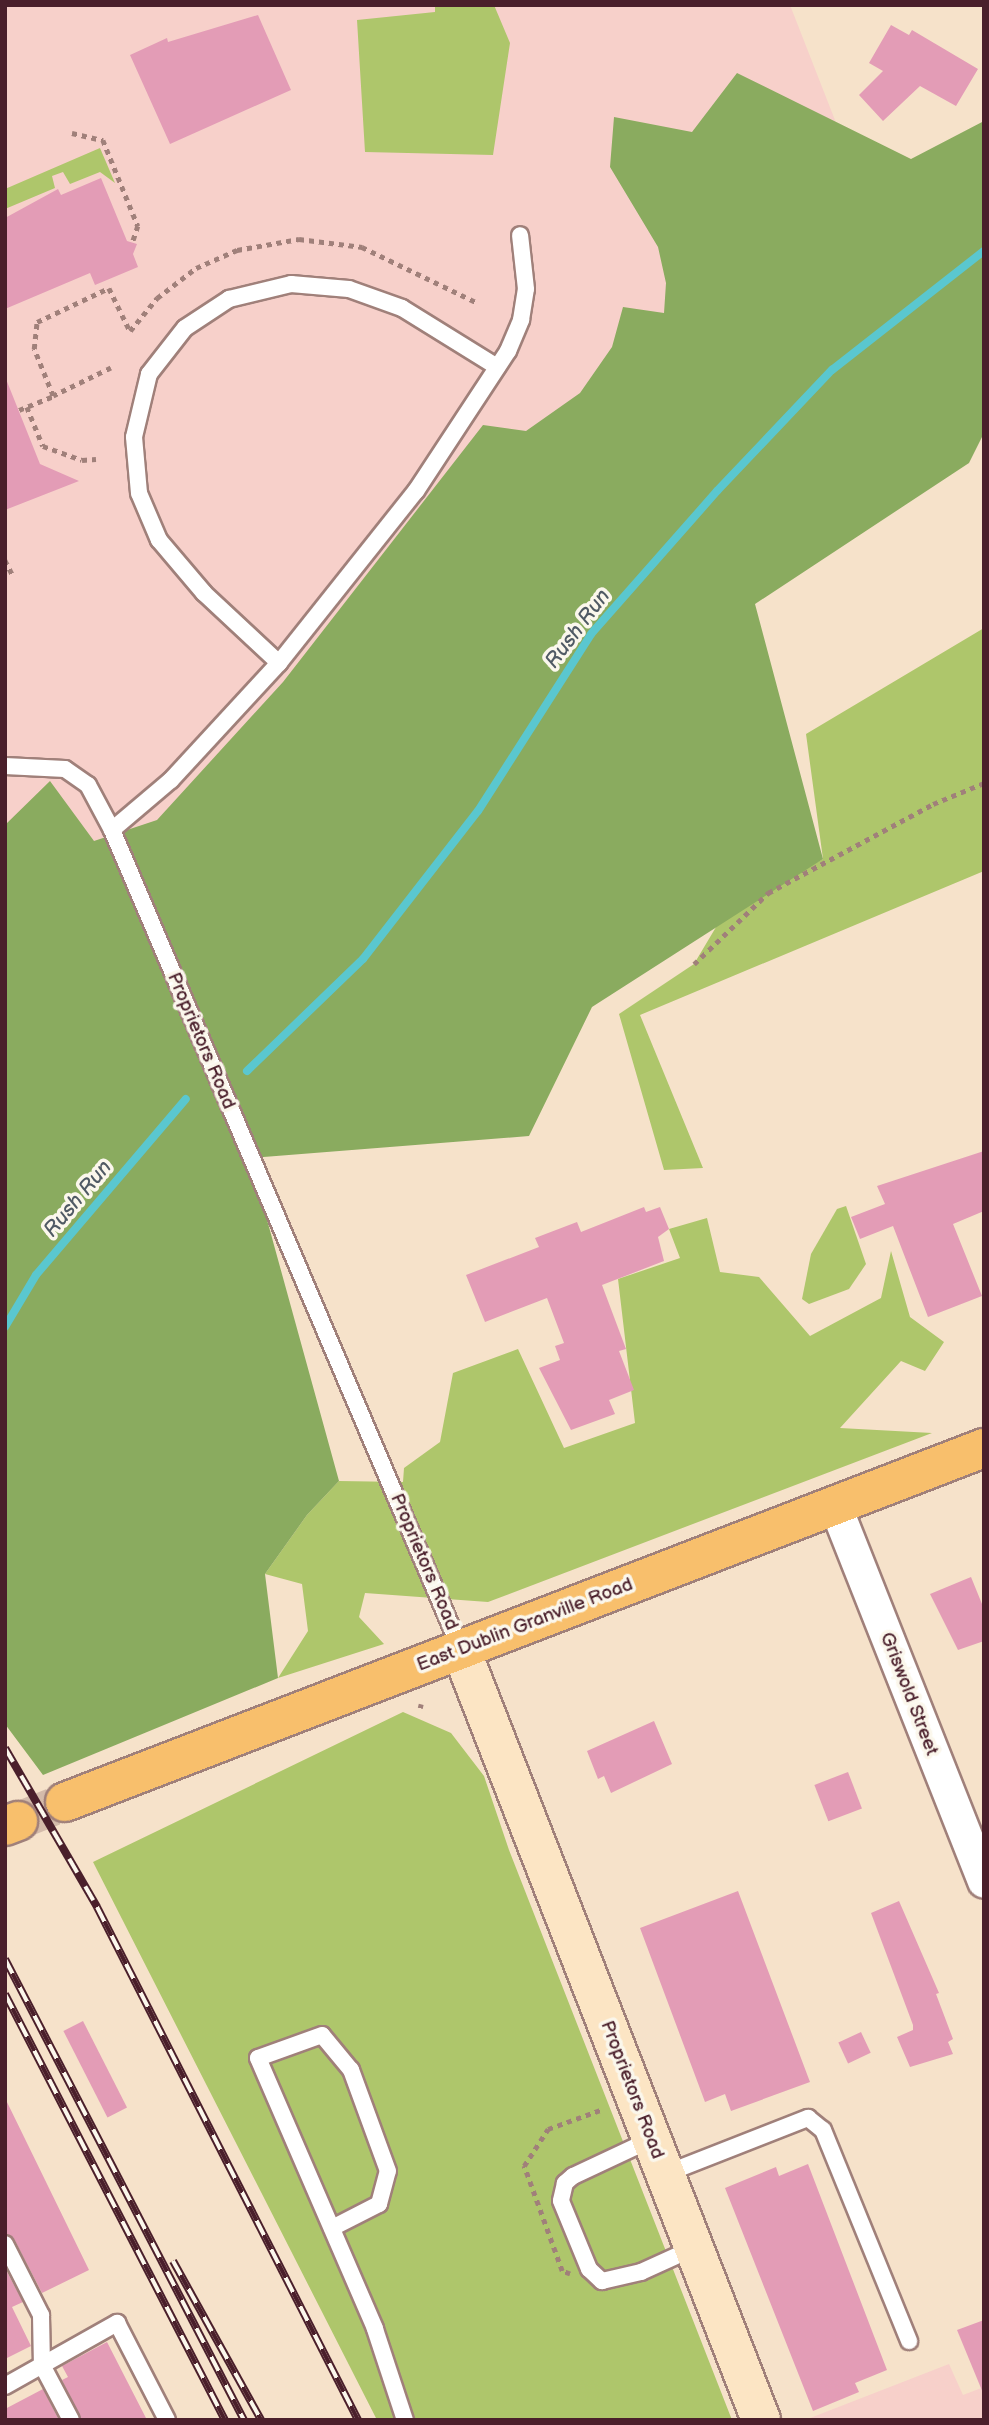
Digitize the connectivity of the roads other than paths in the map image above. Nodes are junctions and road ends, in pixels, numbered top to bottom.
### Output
1 (520, 235) dead end
2 (497, 367) junction
3 (279, 663) junction
4 (5, 766) edge
5 (112, 830) junction
6 (984, 1448) edge
7 (835, 1505) junction
8 (461, 1650) junction
9 (65, 1802) tunnel mouth
10 (984, 1882) edge
11 (658, 2156) junction
12 (332, 2228) junction
13 (5, 2244) edge
14 (694, 2248) junction
15 (909, 2341) dead end
16 (42, 2365) junction
17 (5, 2386) edge
18 (71, 2420) edge
19 (167, 2420) edge
20 (405, 2420) edge
21 (761, 2420) edge

1 - 2 lane
2 - 3 lane
2 - 3 lane
3 - 5 lane
4 - 5 lane, Proprietors Road
5 - 8 lane, Proprietors Road
6 - 7 main road, East Dublin Granville Road
7 - 8 main road, East Dublin Granville Road
7 - 10 street, Griswold Street
8 - 9 main road, East Dublin Granville Road
8 - 11 street, Proprietors Road
11 - 14 street, Proprietors Road
11 - 14 lane
11 - 15 lane
12 - 12 lane
12 - 20 lane
13 - 16 lane
14 - 21 street, Proprietors Road
16 - 17 lane
16 - 18 lane
16 - 19 lane

